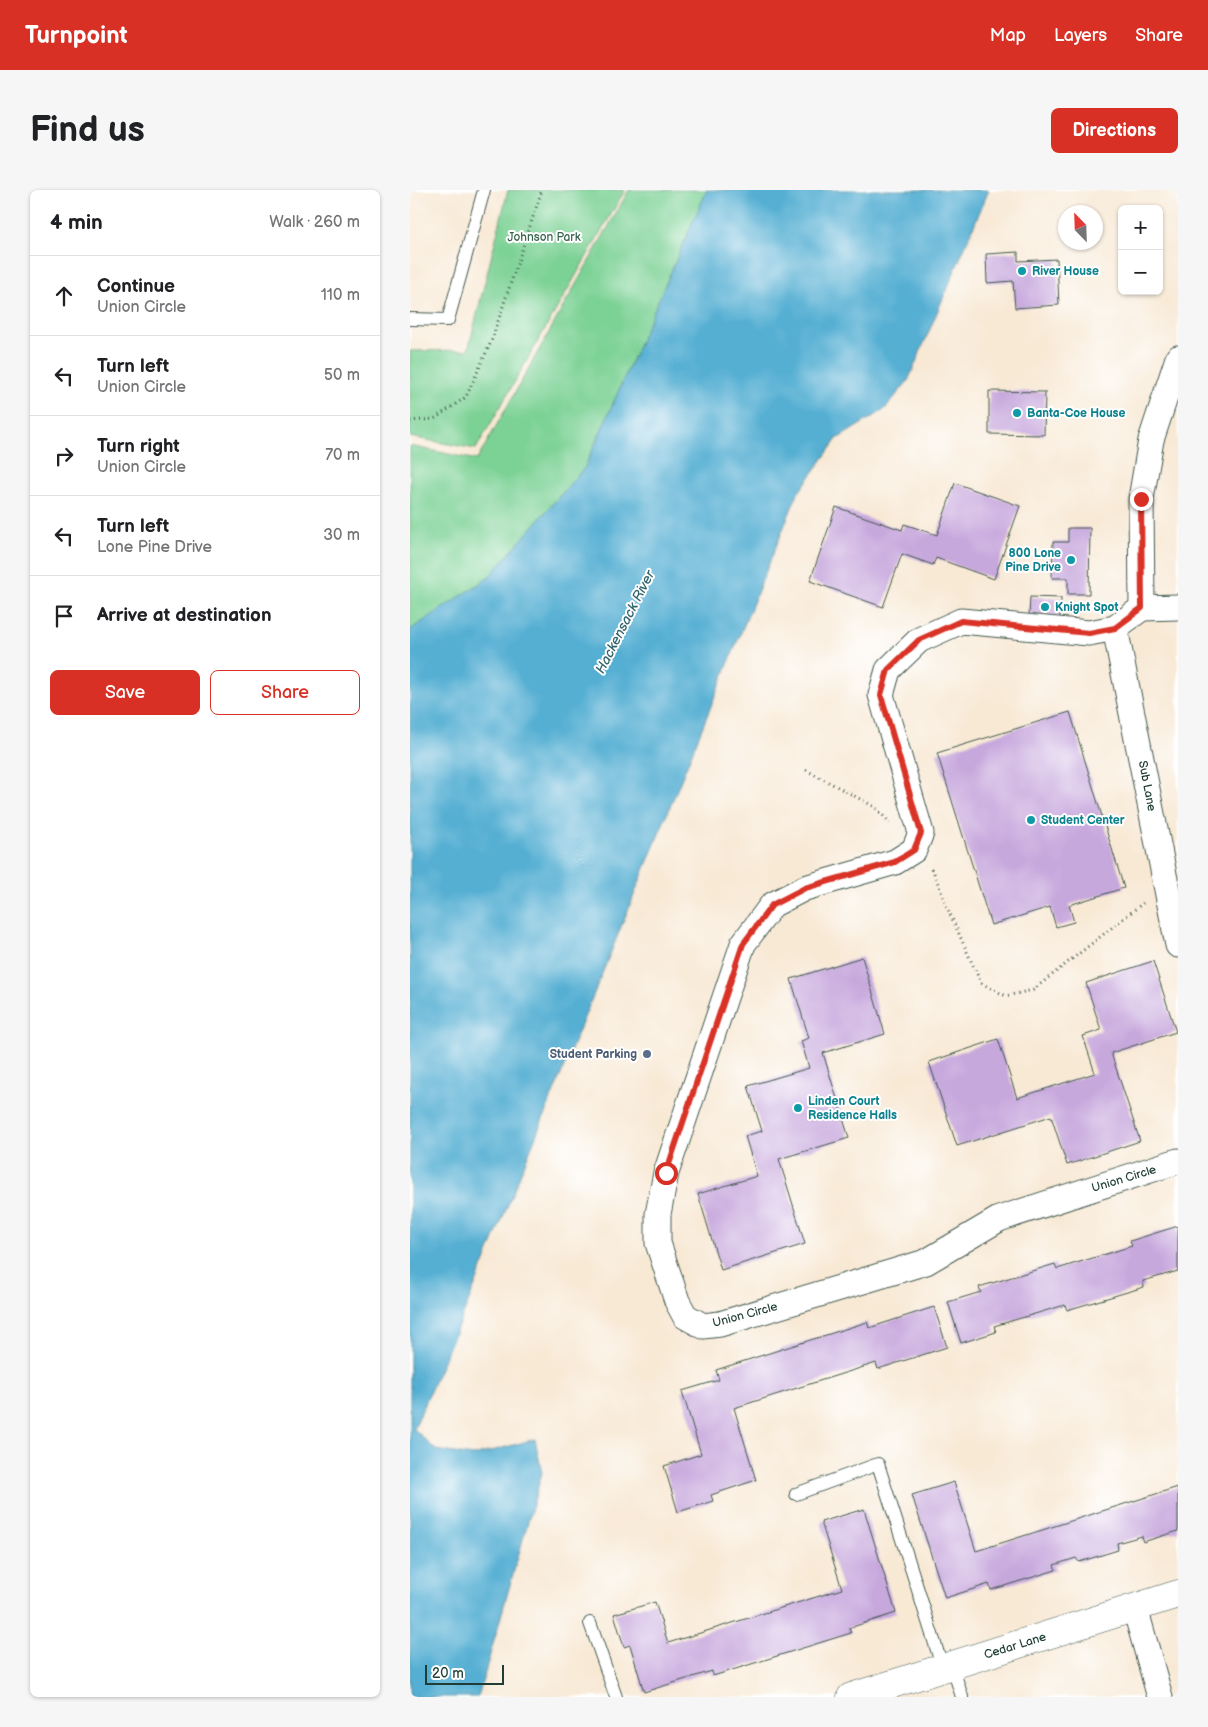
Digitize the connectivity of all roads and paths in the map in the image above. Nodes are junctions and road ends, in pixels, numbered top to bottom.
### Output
1 (484, 190) edge
2 (542, 190) edge
3 (410, 319) edge
4 (1178, 358) edge
5 (410, 421) edge
6 (1178, 607) edge
7 (1142, 608) junction
8 (1115, 628) junction
9 (806, 770) dead end
10 (914, 850) junction
11 (1167, 890) junction
12 (1178, 945) edge
13 (1178, 1161) edge
14 (796, 1494) dead end
15 (1178, 1594) edge
16 (1135, 1608) junction
17 (590, 1623) dead end
18 (947, 1667) junction
19 (616, 1697) edge
20 (851, 1697) edge
21 (962, 1697) edge
22 (1160, 1697) edge

1 - 3 lane
2 - 5 path
4 - 7 street
6 - 7 street
7 - 8 street
8 - 10 street
8 - 11 street, Sub Lane
9 - 10 path
10 - 11 path
10 - 13 street, Union Circle
11 - 12 street, Sub Lane
14 - 18 lane
15 - 16 main road, Cedar Lane
16 - 18 main road, Cedar Lane
16 - 22 street
17 - 19 lane
18 - 20 main road, Cedar Lane
18 - 21 lane

